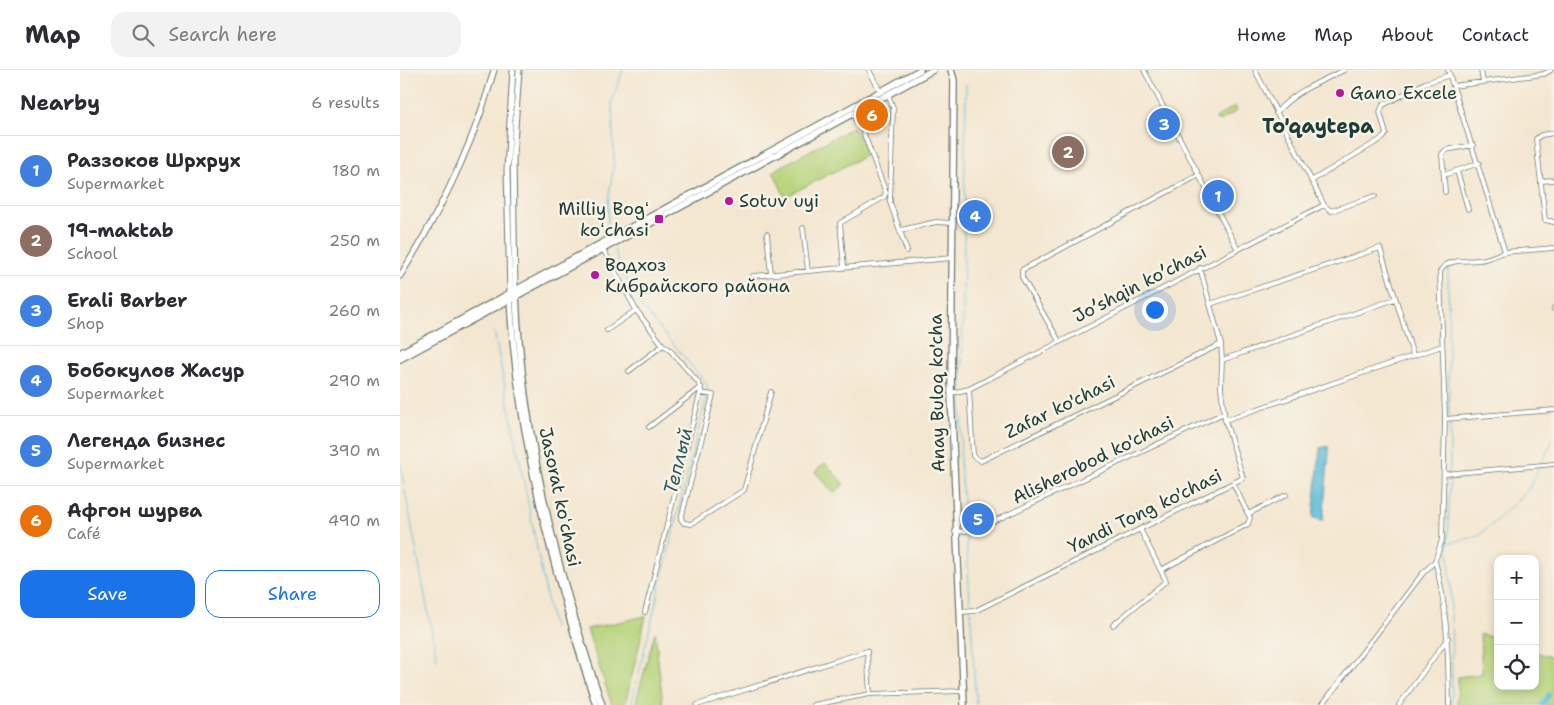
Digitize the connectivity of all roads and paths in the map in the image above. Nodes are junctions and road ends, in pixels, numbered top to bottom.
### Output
1 (494, 70) edge
2 (513, 70) edge
3 (519, 70) edge
4 (869, 70) edge
5 (920, 70) edge
6 (933, 70) edge
7 (951, 70) edge
8 (1144, 70) edge
9 (1255, 70) edge
10 (1344, 70) edge
11 (1481, 70) edge
12 (1551, 70) edge
13 (1449, 72) edge
14 (1483, 82) junction
15 (1453, 86) junction
16 (880, 91) junction
17 (888, 94) junction
18 (1276, 113) junction
19 (852, 114) junction
20 (1554, 133) edge
21 (794, 142) junction
22 (1472, 145) junction
23 (1479, 163) junction
24 (1457, 171) junction
25 (1199, 175) junction
26 (1444, 175) junction
27 (1311, 180) junction
28 (1554, 180) edge
29 (1541, 182) junction
30 (1445, 192) dead end
31 (1375, 196) dead end
32 (1324, 205) junction
33 (1468, 209) dead end
34 (1554, 222) edge
35 (952, 223) junction
36 (803, 228) dead end
37 (901, 230) junction
38 (767, 234) dead end
39 (1238, 248) junction
40 (1554, 248) edge
41 (603, 249) junction
42 (907, 251) dead end
43 (1505, 252) junction
44 (952, 258) junction
45 (844, 267) junction
46 (1200, 268) junction
47 (808, 271) junction
48 (771, 274) junction
49 (400, 276) edge
50 (753, 276) dead end
51 (513, 295) junction
52 (1395, 299) junction
53 (1210, 304) junction
54 (636, 310) junction
55 (607, 330) dead end
56 (1059, 341) junction
57 (1220, 344) junction
58 (663, 345) junction
59 (1442, 346) junction
60 (400, 353) edge
61 (1413, 355) junction
62 (400, 359) edge
63 (1222, 360) junction
64 (629, 371) dead end
65 (701, 387) junction
66 (969, 389) junction
67 (771, 392) dead end
68 (701, 393) junction
69 (954, 393) junction
70 (1554, 410) edge
71 (1224, 413) junction
72 (1448, 418) junction
73 (1225, 420) junction
74 (649, 427) dead end
75 (1554, 464) edge
76 (1445, 474) junction
77 (1232, 483) junction
78 (1286, 495) dead end
79 (1248, 514) junction
80 (1140, 528) junction
81 (958, 532) junction
82 (1435, 561) junction
83 (1160, 570) junction
84 (645, 612) dead end
85 (962, 612) junction
86 (1113, 625) dead end
87 (1448, 638) junction
88 (963, 692) junction
89 (870, 694) junction
90 (596, 705) edge
91 (602, 705) edge
92 (697, 705) edge
93 (813, 705) edge
94 (964, 705) edge
95 (1322, 705) edge
96 (1399, 705) edge
97 (1449, 705) edge

1 - 49 street
2 - 51 street
3 - 51 street
4 - 16 street
5 - 16 main road
6 - 17 main road
7 - 35 main road, Anay Buloq ko'cha
8 - 25 street
9 - 18 street
10 - 18 street
11 - 14 street
12 - 14 street
13 - 15 street
13 - 27 street
14 - 15 street
15 - 22 street
16 - 21 main road
17 - 19 main road
17 - 37 street
18 - 27 street
19 - 21 main road
19 - 45 street
20 - 29 street
21 - 41 main road
21 - 51 main road
22 - 23 street
22 - 26 street
23 - 24 street
23 - 43 street
24 - 26 street
24 - 33 street
25 - 39 street
25 - 56 street
26 - 30 street
27 - 32 street
28 - 29 street
29 - 34 street
31 - 32 street
32 - 39 street, Joʼshqin koʼchasi
35 - 37 street
35 - 44 main road, Anay Buloq ko'cha
36 - 47 street
37 - 42 street
38 - 48 street
39 - 46 street, Joʼshqin koʼchasi
40 - 43 street
41 - 51 main road
41 - 54 street
43 - 59 street
44 - 45 street
44 - 69 main road, Anay Buloq ko'cha
45 - 47 street
46 - 53 street, Yandi Tong ko'chasi
46 - 56 street, Joʼshqin koʼchasi
47 - 48 street
48 - 50 street
51 - 60 main road
51 - 62 main road
51 - 90 main road, Jasorat koʻchasi
51 - 91 main road, Jasorat koʻchasi
52 - 53 street
52 - 61 street
52 - 63 street
53 - 57 street, Yandi Tong ko'chasi
54 - 55 street
54 - 58 street
56 - 66 street, Joʼshqin koʼchasi
57 - 63 street, Yandi Tong ko'chasi
57 - 66 street, Zafar ko'chasi
58 - 64 street
58 - 65 street
59 - 61 street
59 - 72 street
61 - 73 street
63 - 71 street, Yandi Tong ko'chasi
65 - 68 street
65 - 74 street
66 - 69 street, Joʼshqin koʼchasi
67 - 68 street
68 - 84 street
69 - 81 main road, Anay Buloq ko'cha
70 - 72 street
71 - 73 street, Yandi Tong ko'chasi
71 - 81 street, Alisherobod ko'chasi
72 - 76 street
73 - 77 street, Yandi Tong ko'chasi
75 - 76 street
76 - 82 street
77 - 79 street
77 - 80 street, Yandi Tong ko'chasi
78 - 79 street
79 - 83 street
80 - 83 street
80 - 85 street, Yandi Tong ko'chasi
81 - 85 main road, Anay Buloq ko'cha
82 - 87 street
82 - 95 street
83 - 86 street
85 - 88 main road, Anay Buloq ko'cha
87 - 96 street
87 - 97 street
88 - 89 street
88 - 94 main road, Anay Buloq ko'cha
89 - 92 street
89 - 93 street

